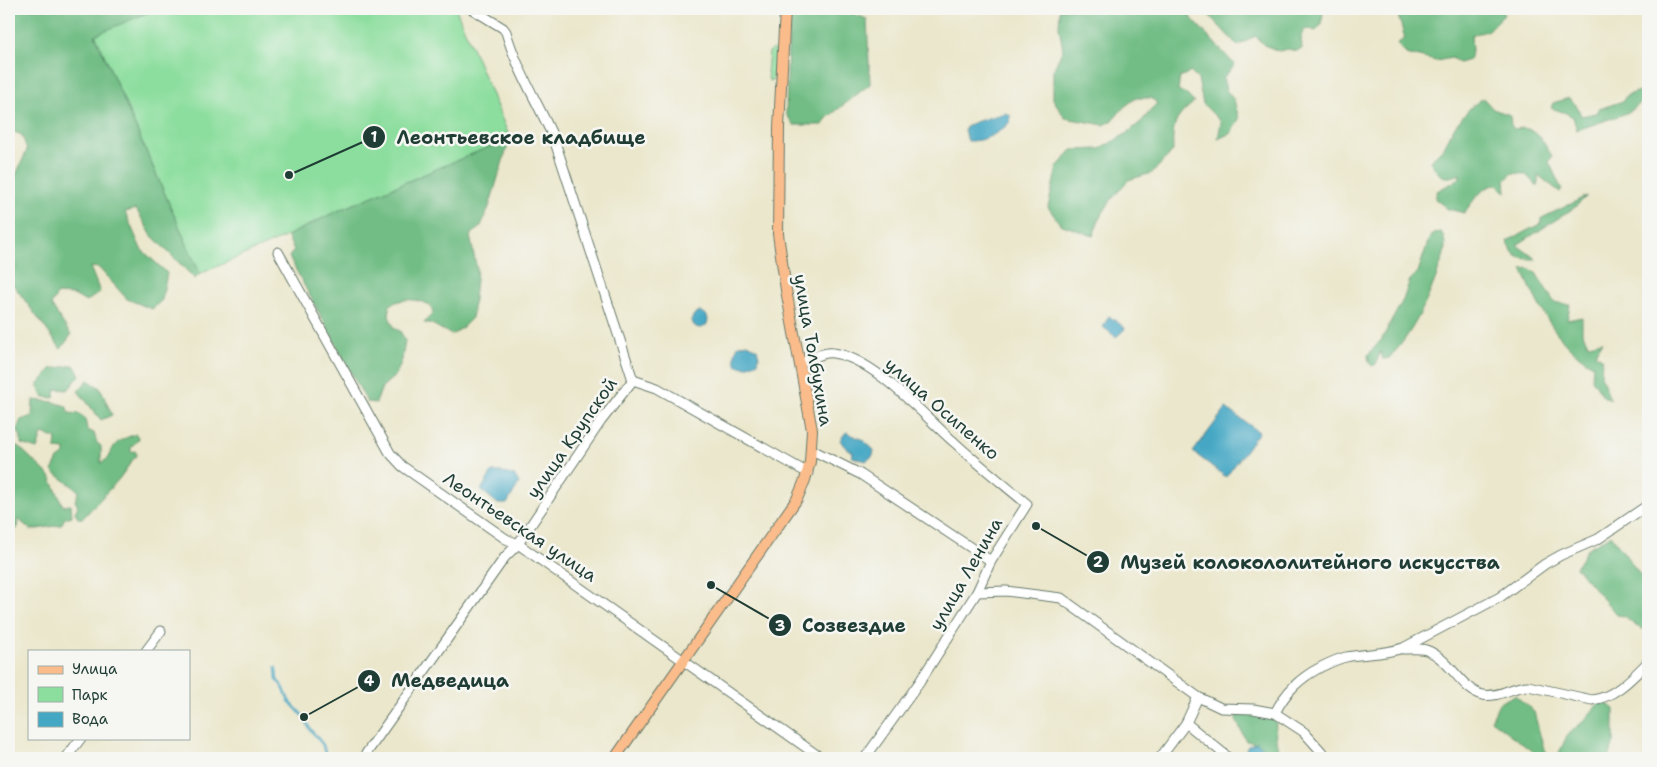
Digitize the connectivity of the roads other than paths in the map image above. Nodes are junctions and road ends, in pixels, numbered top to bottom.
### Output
1 (472, 9) edge
2 (785, 9) edge
3 (278, 252) dead end
4 (801, 363) junction
5 (633, 380) junction
6 (812, 450) junction
7 (808, 473) junction
8 (1027, 504) joint
9 (1648, 505) edge
10 (518, 544) junction
11 (991, 561) junction
12 (977, 592) junction
13 (161, 631) dead end
14 (1400, 649) junction
15 (147, 650) edge
16 (683, 662) junction
17 (1648, 662) edge
18 (1198, 697) junction
19 (1275, 712) junction
20 (1186, 723) junction
21 (80, 740) edge
22 (66, 758) edge
23 (363, 758) edge
24 (615, 758) edge
25 (821, 758) edge
26 (865, 758) edge
27 (1160, 758) edge
28 (1229, 758) edge
29 (1327, 758) edge

1 - 5 street
2 - 4 main road, улица Толбухина
3 - 10 street, Леонтьевская улица
4 - 6 main road, улица Толбухина
4 - 8 street, улица Осипенко
5 - 7 street
5 - 10 street, улица Крупской
6 - 7 main road, улица Толбухина
6 - 11 street
7 - 16 main road, улица Толбухина
8 - 11 street, улица Ленина
9 - 14 street
10 - 16 street, Леонтьевская улица
10 - 23 street, улица Крупской
11 - 12 street, улица Ленина
12 - 18 street
12 - 26 street, улица Ленина
13 - 15 street
14 - 17 street
14 - 19 street
16 - 24 main road, улица Толбухина
16 - 25 street, Леонтьевская улица
18 - 19 street
18 - 20 street
19 - 29 street
20 - 27 street
20 - 28 street
21 - 22 street

